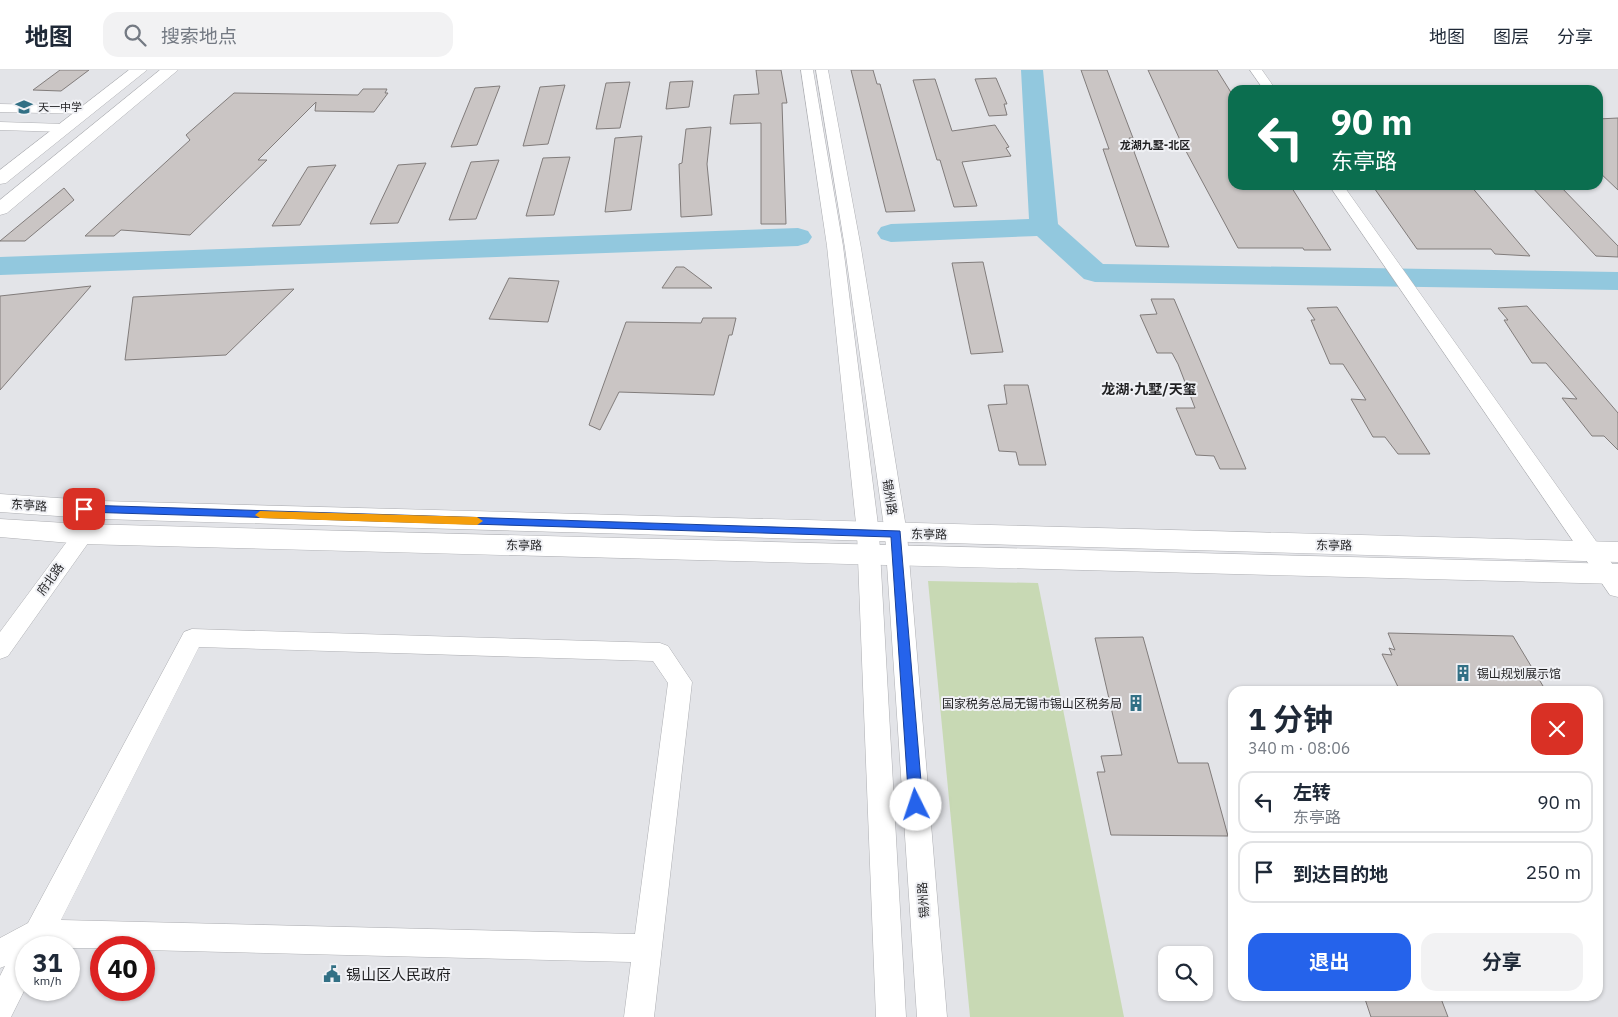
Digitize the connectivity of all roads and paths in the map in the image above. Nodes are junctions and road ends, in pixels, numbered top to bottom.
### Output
1 (139, 70) edge
2 (170, 70) edge
3 (807, 70) edge
4 (822, 70) edge
5 (1256, 70) edge
6 (1266, 85) edge
7 (0, 108) edge
8 (87, 110) junction
9 (0, 126) edge
10 (65, 128) junction
11 (0, 179) edge
12 (1339, 190) edge
13 (0, 209) edge
14 (0, 503) edge
15 (101, 510) junction
16 (0, 528) edge
17 (82, 534) junction
18 (868, 543) junction
19 (897, 544) junction
20 (1611, 568) edge
21 (0, 650) edge
22 (37, 936) edge
23 (80, 946) edge
24 (647, 948) junction
25 (15, 950) edge
26 (0, 954) edge
27 (15, 978) edge
28 (0, 1007) edge
29 (639, 1017) edge
30 (891, 1017) edge
31 (932, 1017) edge

1 - 8 main road
2 - 13 main road
3 - 18 street, 锡州路
4 - 19 street, 锡州路
5 - 6 street
7 - 8 street
8 - 10 main road
9 - 10 street
10 - 11 main road
12 - 20 street
14 - 15 main road, 东亭路
15 - 17 street, 府北路
15 - 18 main road, 东亭路
16 - 17 main road, 东亭路
17 - 18 main road, 东亭路
17 - 21 street, 府北路
18 - 19 main road, 东亭路
18 - 30 street, 锡州路
19 - 20 main road, 东亭路
19 - 31 street, 锡州路
22 - 24 street
23 - 24 street
24 - 29 street
25 - 26 street
27 - 28 street

